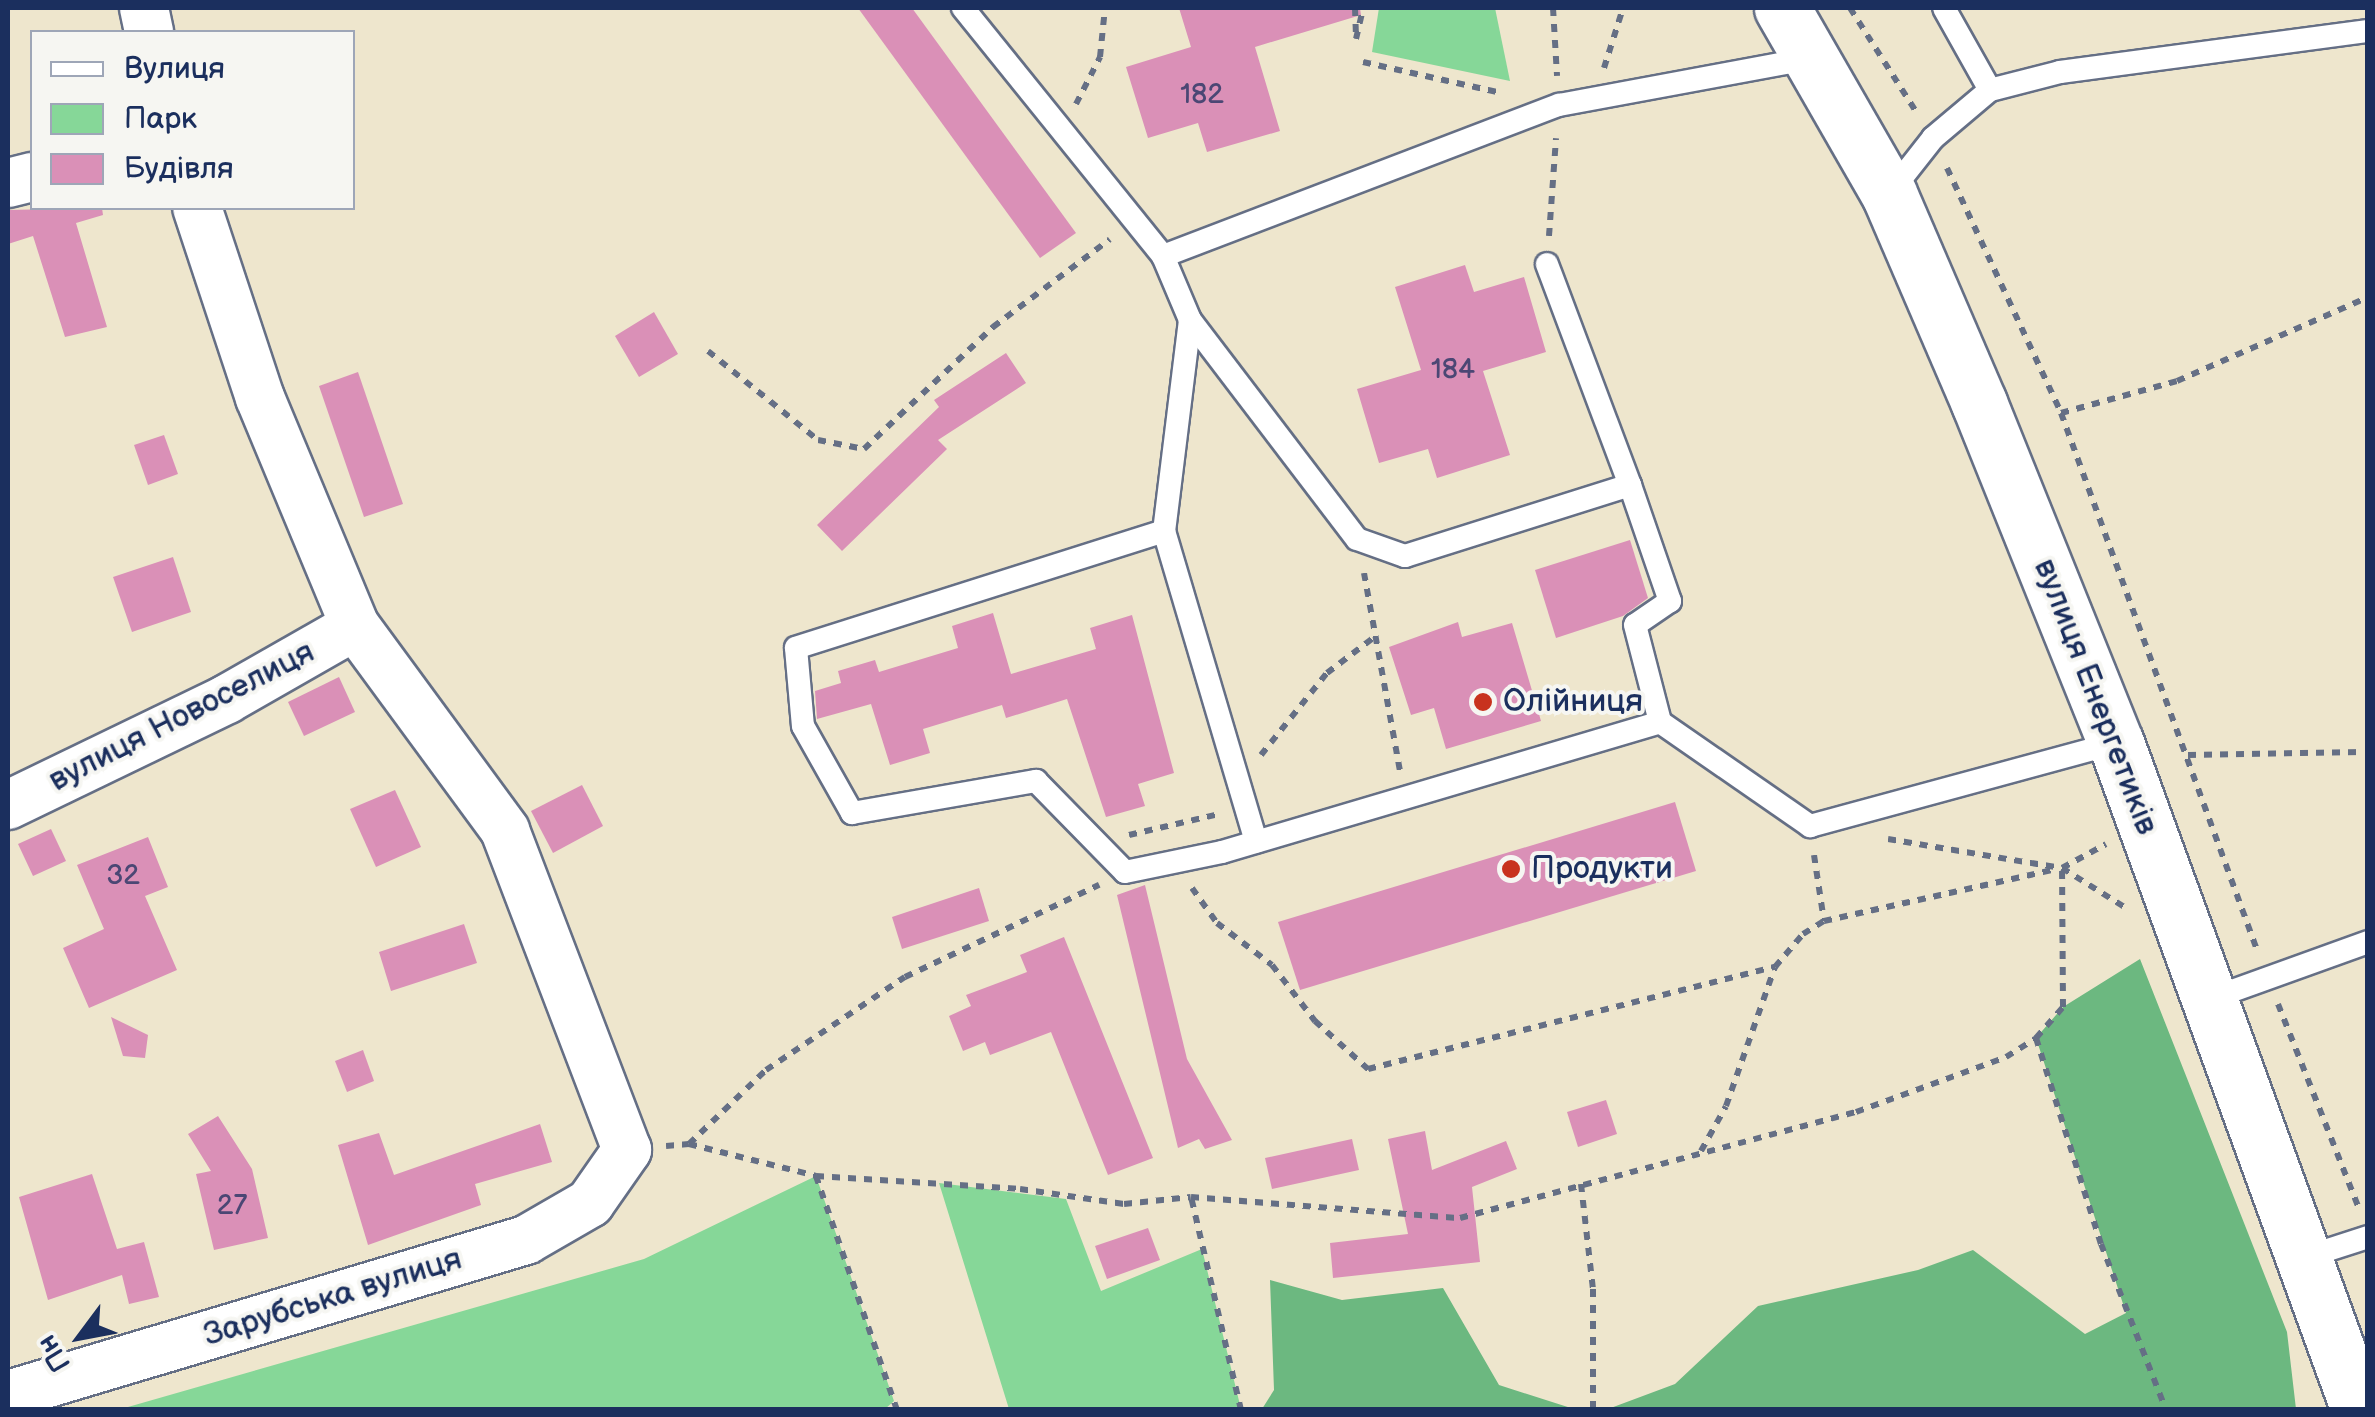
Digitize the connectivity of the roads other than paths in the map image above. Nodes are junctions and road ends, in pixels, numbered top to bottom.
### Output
1 (963, 8) edge
2 (1782, 8) edge
3 (1944, 8) edge
4 (2368, 31) edge
5 (1813, 58) junction
6 (1990, 90) junction
7 (1889, 194) junction
8 (197, 210) edge
9 (1162, 256) junction
10 (1546, 264) dead end
11 (1190, 320) junction
12 (1630, 485) junction
13 (1164, 532) junction
14 (355, 626) junction
15 (1660, 722) junction
16 (2116, 743) junction
17 (8, 805) edge
18 (1256, 842) junction
19 (2368, 942) edge
20 (2207, 1000) junction
21 (2368, 1234) edge
22 (2302, 1258) junction
23 (8, 1395) edge
24 (2359, 1410) edge

1 - 9 lane
2 - 5 main road, вулиця Енергетиків
3 - 6 lane
4 - 6 lane
5 - 7 main road, вулиця Енергетиків
5 - 9 lane
6 - 7 lane
7 - 16 main road, вулиця Енергетиків
8 - 14 street
9 - 11 lane
10 - 12 lane
11 - 12 lane
11 - 13 lane
12 - 15 lane
13 - 18 lane
13 - 18 lane
14 - 17 street, вулиця Новоселиця
14 - 23 street, Зарубська вулиця
15 - 16 lane
15 - 18 lane
16 - 20 main road, вулиця Енергетиків
19 - 20 lane
20 - 22 main road, вулиця Енергетиків
21 - 22 lane
22 - 24 main road, вулиця Енергетиків

